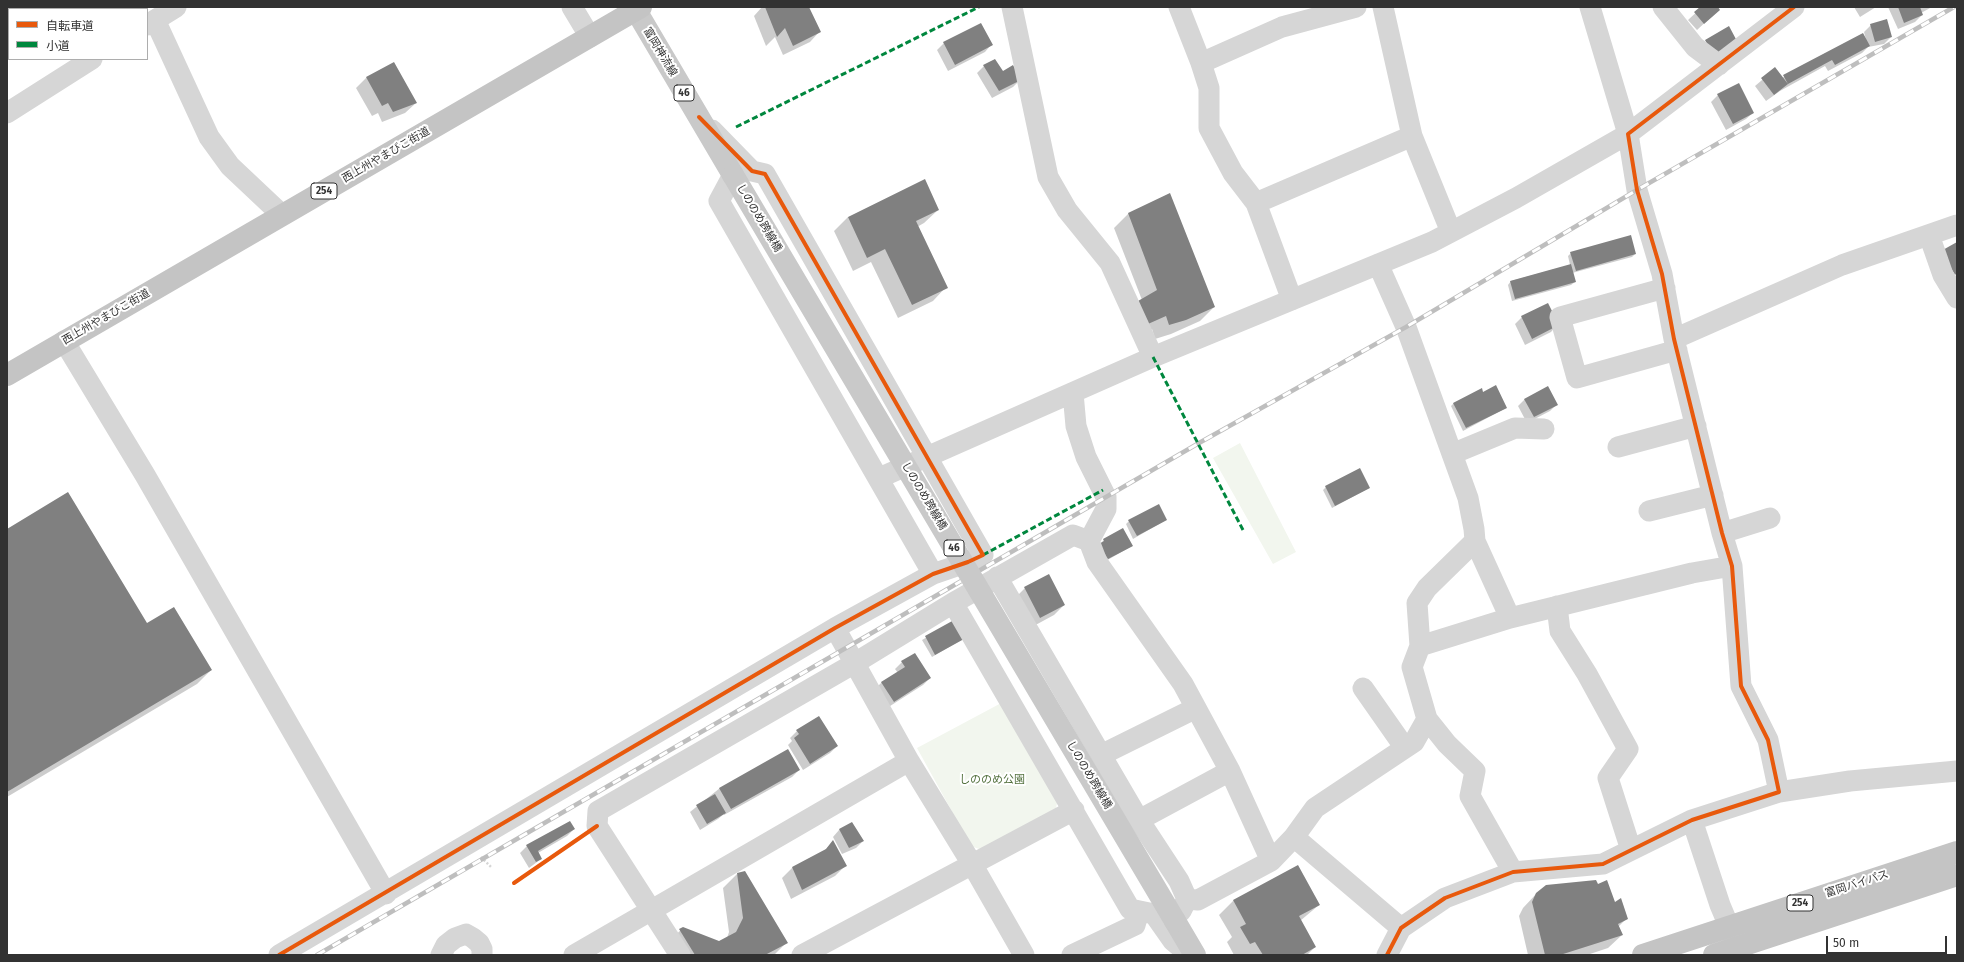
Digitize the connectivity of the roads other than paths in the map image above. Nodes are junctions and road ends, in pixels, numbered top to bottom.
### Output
1 (176, 7) edge
2 (572, 7) edge
3 (1012, 7) edge
4 (1179, 7) edge
5 (1356, 7) edge
6 (1383, 7) edge
7 (1590, 7) edge
8 (1663, 7) edge
9 (1794, 7) edge
10 (637, 8) edge
11 (151, 23) edge
12 (590, 37) junction
13 (90, 60) edge
14 (1201, 63) junction
15 (1718, 65) junction
16 (7, 113) edge
17 (698, 117) junction
18 (1628, 134) junction
19 (1412, 136) junction
20 (734, 175) junction
21 (1256, 203) junction
22 (282, 215) junction
23 (1957, 225) edge
24 (1451, 232) junction
25 (1929, 235) junction
26 (1378, 264) junction
27 (1665, 288) junction
28 (1957, 298) edge
29 (1292, 300) junction
30 (64, 341) junction
31 (1675, 344) junction
32 (1153, 357) junction
33 (7, 375) edge
34 (1073, 393) junction
35 (1696, 426) junction
36 (1544, 429) dead end
37 (1618, 447) dead end
38 (1452, 454) junction
39 (927, 456) junction
40 (879, 478) junction
41 (1712, 495) junction
42 (1649, 511) dead end
43 (1770, 518) dead end
44 (1722, 533) junction
45 (1089, 541) junction
46 (1475, 541) junction
47 (1732, 566) junction
48 (933, 574) junction
49 (997, 577) junction
50 (953, 602) junction
51 (1557, 606) junction
52 (1510, 618) junction
53 (835, 628) junction
54 (1420, 646) junction
55 (855, 663) junction
56 (1362, 688) dead end
57 (1196, 708) junction
58 (1427, 719) junction
59 (1405, 748) junction
60 (1101, 755) junction
61 (909, 761) junction
62 (1230, 771) junction
63 (1957, 771) edge
64 (1779, 792) junction
65 (1074, 810) junction
66 (1139, 820) junction
67 (1692, 820) junction
68 (1294, 836) junction
69 (1631, 850) junction
70 (1957, 852) edge
71 (1271, 861) junction
72 (972, 864) junction
73 (1513, 872) junction
74 (1957, 875) edge
75 (386, 894) junction
76 (1187, 899) junction
77 (650, 910) junction
78 (1139, 911) junction
79 (1175, 921) junction
80 (1728, 926) junction
81 (1401, 928) junction
82 (1738, 951) edge
83 (279, 955) edge
84 (441, 955) edge
85 (482, 955) edge
86 (574, 955) edge
87 (680, 955) edge
88 (802, 955) edge
89 (1024, 955) edge
90 (1072, 955) edge
91 (1190, 955) edge
92 (1194, 955) edge
93 (1388, 955) edge
94 (1643, 955) edge
95 (1714, 955) edge

1 - 11 street
2 - 12 street
3 - 32 street
4 - 14 street
5 - 14 street
6 - 19 street
7 - 18 street
8 - 15 street
9 - 15 street
10 - 12 highway, 西上州やまびこ街道 / 254
10 - 17 main road, 富岡神流線 / 46
11 - 22 street
12 - 22 highway, 西上州やまびこ街道 / 254
13 - 16 street
14 - 21 street
15 - 18 street
17 - 20 main road, 富岡神流線 / 46
17 - 39 street
18 - 24 street
18 - 27 street
19 - 21 street
19 - 24 street
20 - 40 street
20 - 79 main road, しののめ跨線橋 / 46, bridge
21 - 29 street
22 - 30 highway, 西上州やまびこ街道 / 254
23 - 25 street
24 - 26 street
25 - 28 street
25 - 31 street
26 - 29 street
26 - 38 street
27 - 31 street
27 - 31 street
29 - 32 street
30 - 33 highway, 西上州やまびこ街道 / 254
30 - 75 street
31 - 35 street
32 - 34 street
34 - 39 street
34 - 45 street
35 - 37 street
35 - 41 street
36 - 38 street
38 - 46 street
39 - 40 street
39 - 48 street
40 - 48 street
41 - 42 street
41 - 44 street
43 - 44 street
44 - 47 street
45 - 49 street
45 - 57 street
46 - 52 street
46 - 54 street
47 - 51 street
47 - 64 street
48 - 53 street
49 - 50 street
49 - 60 street
50 - 55 street
50 - 65 street
51 - 52 street
51 - 69 street
52 - 54 street
53 - 55 street
53 - 75 street
54 - 58 street
55 - 61 street
55 - 77 street
56 - 59 street
57 - 60 street
57 - 62 street
58 - 59 street
58 - 73 street
59 - 68 street
60 - 66 street
61 - 72 street
61 - 77 street
62 - 66 street
62 - 71 street
63 - 64 street
64 - 67 street
65 - 72 street
65 - 78 street
66 - 76 street
67 - 69 street
67 - 80 street
68 - 71 street
68 - 81 street
69 - 73 street
70 - 80 highway, 富岡バイパス / 254
71 - 76 street
72 - 88 street
72 - 89 street
73 - 81 street
74 - 82 highway, 富岡バイパス / 254
75 - 83 street
76 - 79 street
77 - 86 street
77 - 87 street
78 - 90 street
78 - 91 street
79 - 92 main road, 46
80 - 82 street
80 - 94 highway, 富岡バイパス / 254
81 - 93 street
82 - 95 highway, 富岡バイパス / 254
84 - 85 street

